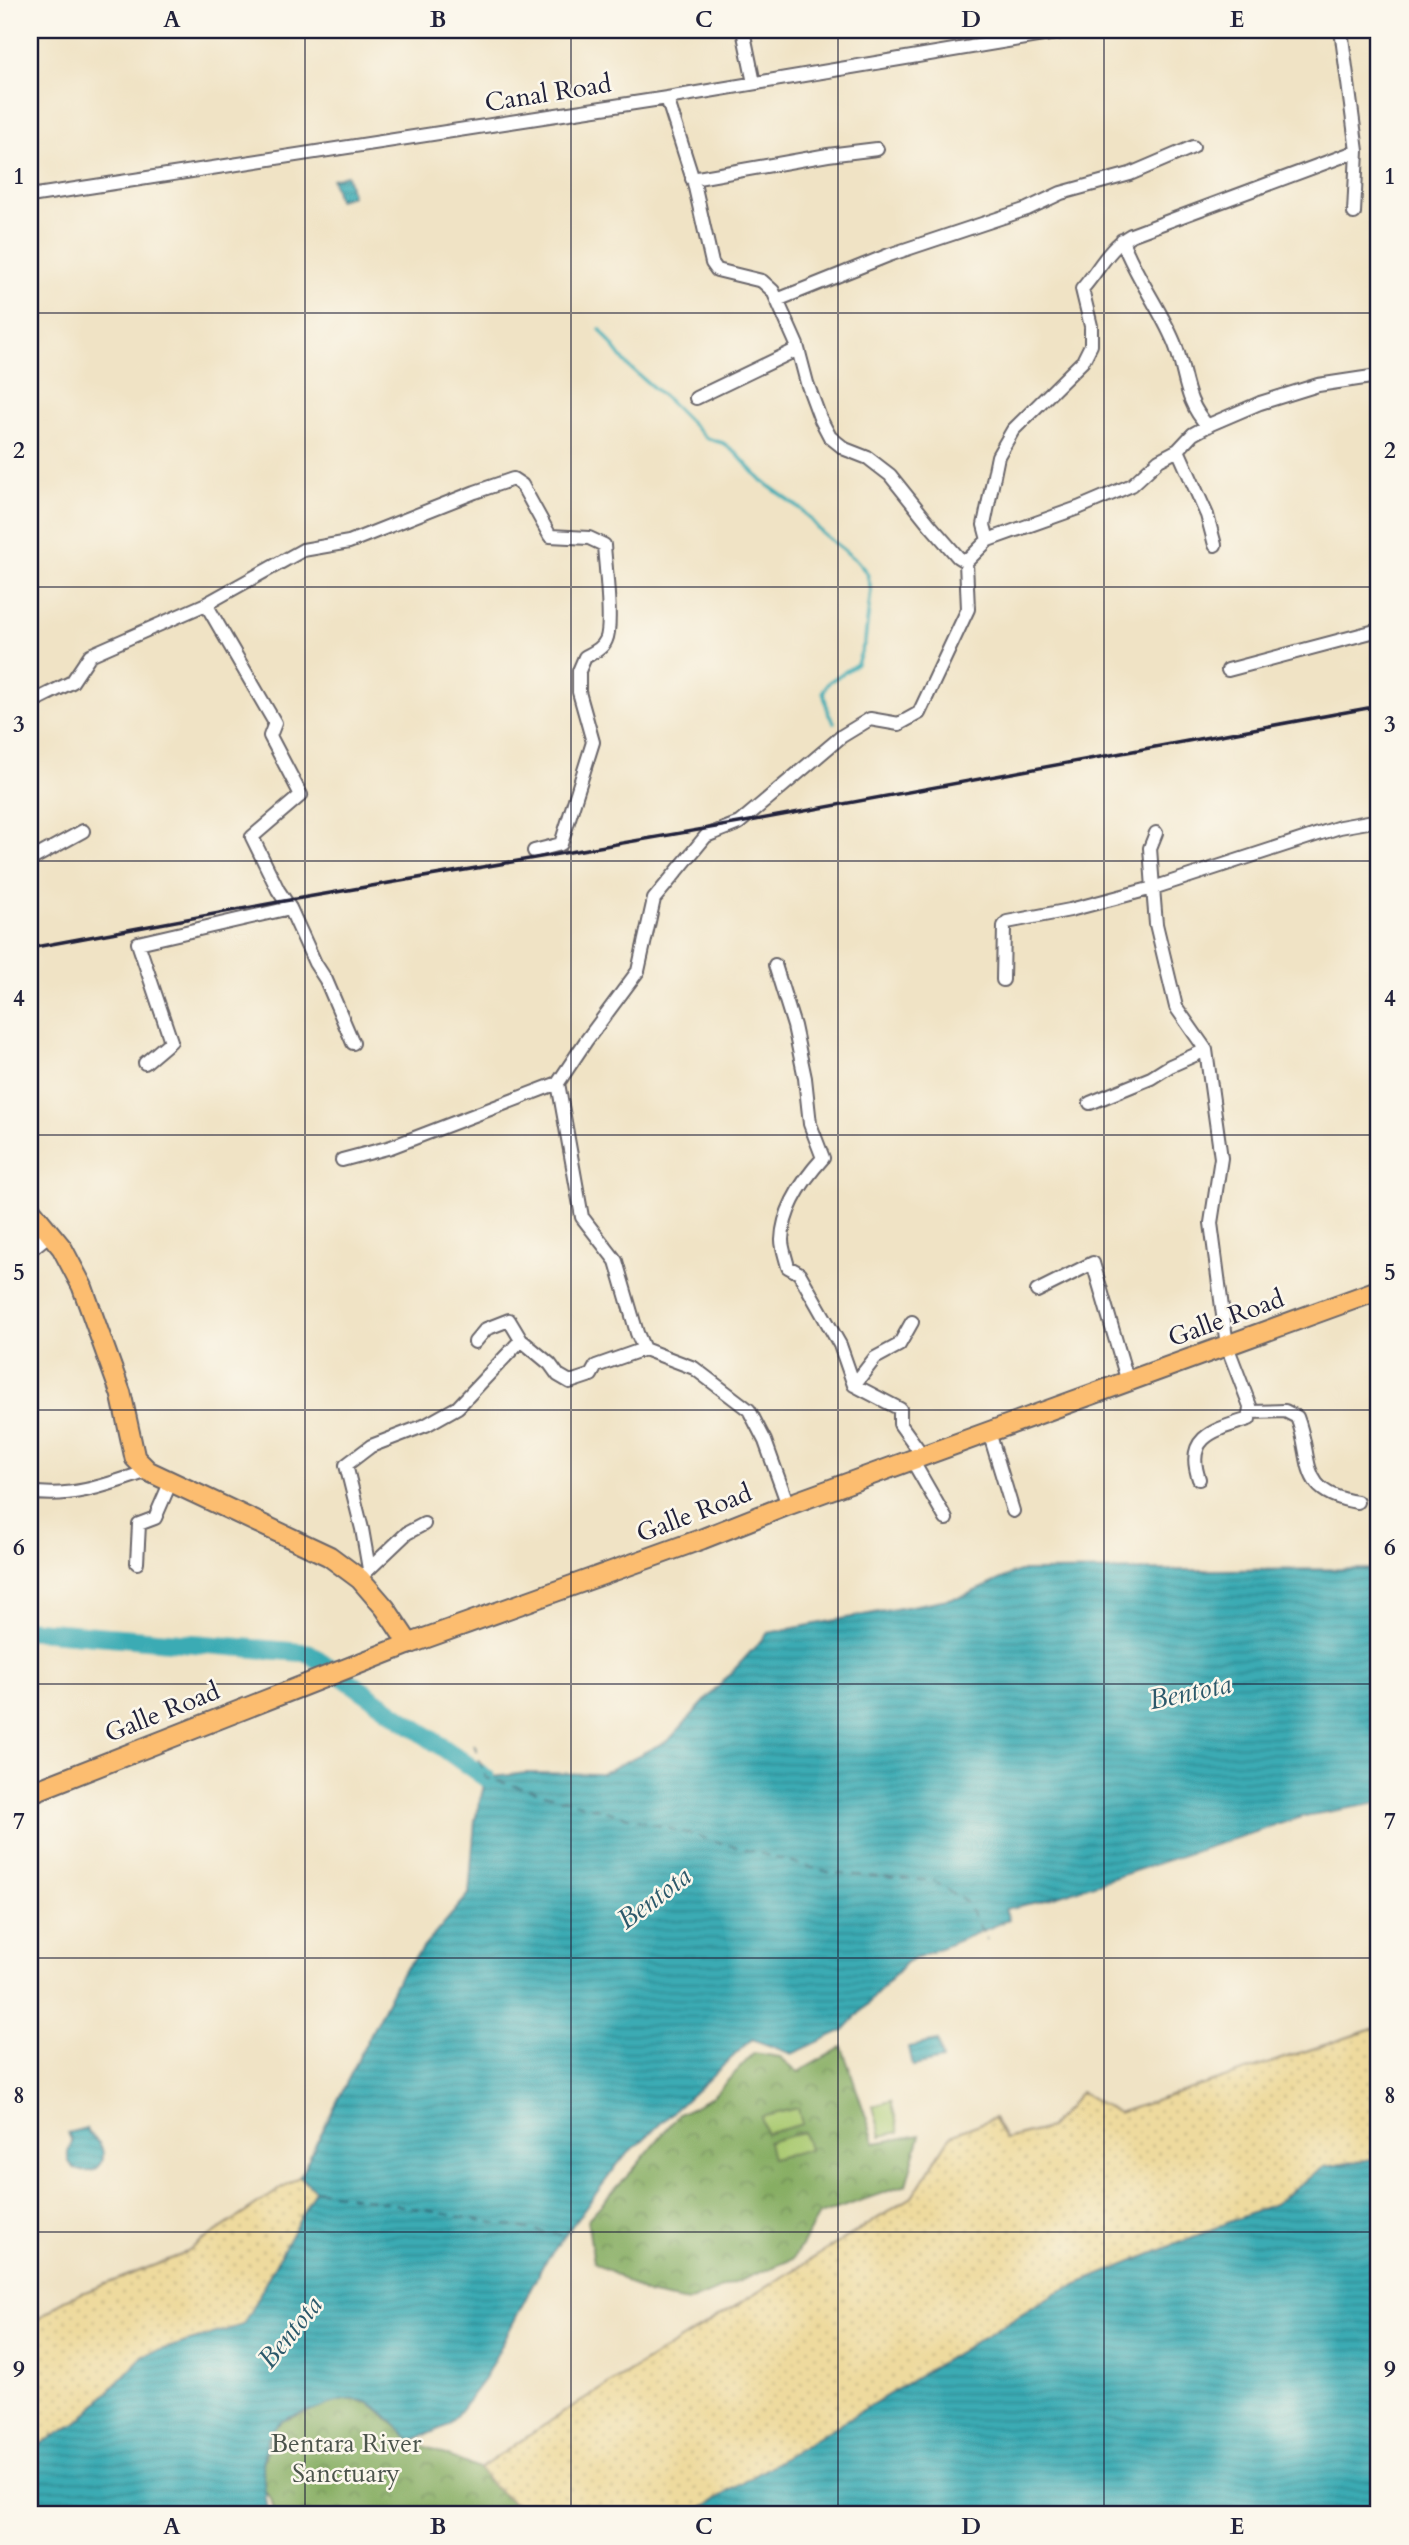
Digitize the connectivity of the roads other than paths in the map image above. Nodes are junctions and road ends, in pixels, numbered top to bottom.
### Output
1 (743, 30) edge
2 (1073, 30) edge
3 (1341, 30) edge
4 (754, 83) junction
5 (667, 97) junction
6 (1194, 147) dead end
7 (877, 149) dead end
8 (1357, 151) junction
9 (692, 179) junction
10 (30, 196) edge
11 (1353, 213) dead end
12 (1122, 240) junction
13 (777, 300) junction
14 (798, 349) junction
15 (1371, 376) dead end
16 (696, 398) dead end
17 (1208, 426) junction
18 (1178, 450) junction
19 (988, 540) junction
20 (1216, 545) dead end
21 (966, 562) junction
22 (205, 604) junction
23 (1379, 631) edge
24 (1228, 670) dead end
25 (30, 703) edge
26 (1379, 820) edge
27 (83, 831) dead end
28 (1156, 833) dead end
29 (534, 851) dead end
30 (30, 860) edge
31 (1153, 888) junction
32 (290, 908) junction
33 (775, 965) dead end
34 (1003, 979) dead end
35 (353, 1043) dead end
36 (1206, 1050) junction
37 (145, 1063) dead end
38 (558, 1083) junction
39 (1090, 1103) dead end
40 (342, 1160) dead end
41 (30, 1209) edge
42 (50, 1234) junction
43 (30, 1250) edge
44 (1379, 1290) edge
45 (1037, 1291) dead end
46 (912, 1322) dead end
47 (521, 1340) junction
48 (475, 1342) dead end
49 (1227, 1346) junction
50 (644, 1349) junction
51 (1128, 1382) junction
52 (854, 1385) junction
53 (1251, 1412) junction
54 (989, 1432) junction
55 (918, 1458) junction
56 (148, 1471) junction
57 (1199, 1479) dead end
58 (170, 1481) junction
59 (30, 1493) edge
60 (1357, 1502) dead end
61 (788, 1505) junction
62 (1013, 1511) dead end
63 (946, 1519) dead end
64 (424, 1524) dead end
65 (137, 1563) dead end
66 (365, 1574) junction
67 (401, 1646) junction
68 (30, 1793) edge

1 - 4 street
2 - 4 street, Canal Road
3 - 8 street
4 - 5 street, Canal Road
5 - 9 street
5 - 10 street, Canal Road
6 - 13 street
7 - 9 street
8 - 11 street
8 - 12 street
9 - 13 street
12 - 17 street
12 - 19 street
13 - 14 street
14 - 16 street
14 - 21 street
15 - 17 street
17 - 18 street
18 - 19 street
18 - 20 street
19 - 21 street
21 - 38 street
22 - 25 street
22 - 29 street
22 - 32 street
23 - 24 street
26 - 31 street
27 - 30 street
28 - 31 street
31 - 34 street
31 - 36 street
32 - 35 street
32 - 37 street
33 - 52 street
36 - 39 street
36 - 49 street
38 - 40 street
38 - 50 street
41 - 42 main road
42 - 43 street
42 - 56 main road
44 - 49 main road, Galle Road
45 - 51 street
46 - 52 street
47 - 48 street
47 - 50 street
47 - 66 street
49 - 51 main road, Galle Road
49 - 53 street
50 - 61 street
51 - 54 main road, Galle Road
52 - 55 street
53 - 57 street
53 - 60 street
54 - 55 main road, Galle Road
54 - 62 street
55 - 61 main road, Galle Road
55 - 63 street
56 - 58 main road
56 - 59 street
58 - 65 street
58 - 66 main road
61 - 67 main road, Galle Road
64 - 66 street
66 - 67 main road
67 - 68 main road, Galle Road

